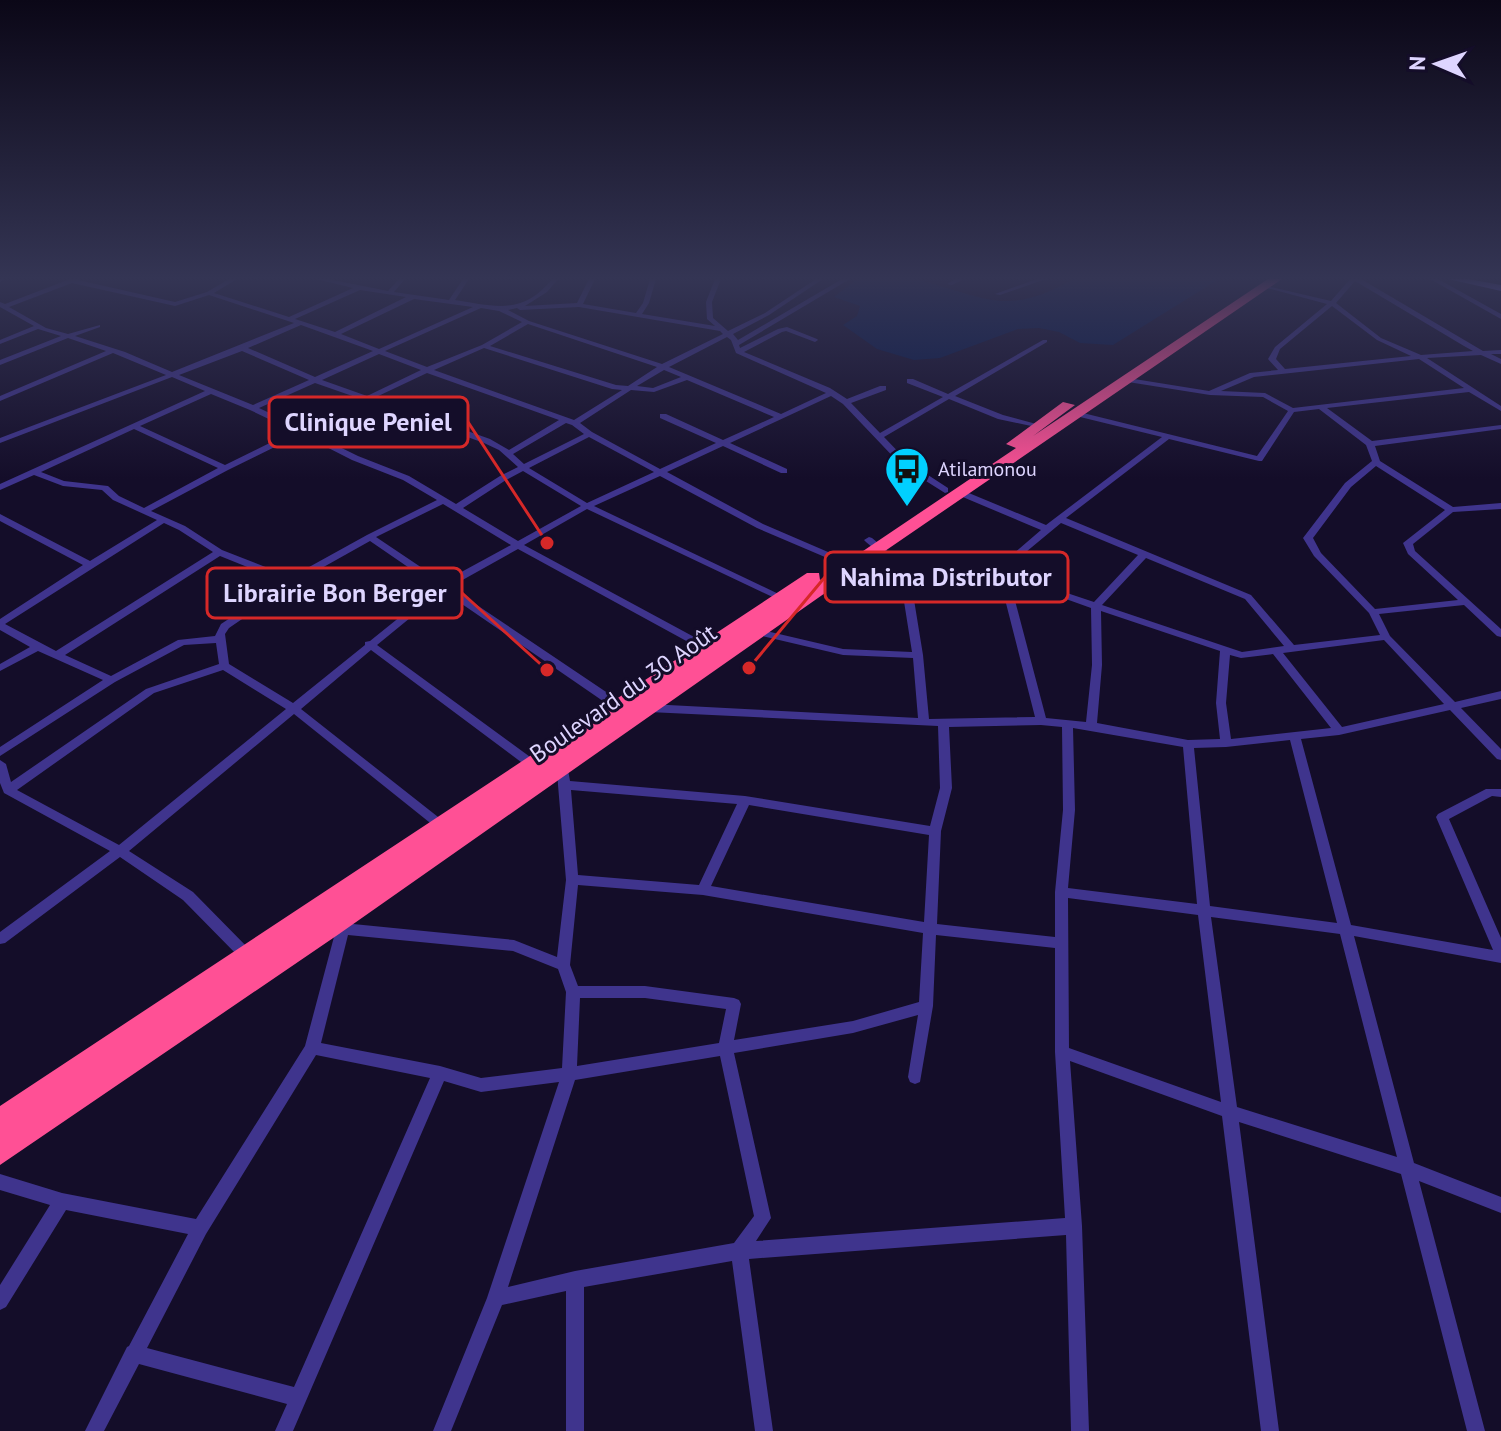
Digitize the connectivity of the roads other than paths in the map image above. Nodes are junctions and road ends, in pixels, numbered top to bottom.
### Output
1 (43, 346) edge
2 (94, 346) edge
3 (247, 346) edge
4 (366, 346) edge
5 (387, 346) edge
6 (484, 346) joint
7 (599, 346) edge
8 (700, 346) edge
9 (742, 346) edge
10 (743, 346) edge
11 (1037, 346) edge
12 (1159, 346) edge
13 (1175, 346) edge
14 (1280, 346) edge
15 (1394, 346) edge
16 (1468, 346) edge
17 (242, 348) junction
18 (738, 348) junction
19 (377, 350) junction
20 (110, 352) junction
21 (1501, 352) edge
22 (1486, 353) junction
23 (1422, 358) junction
24 (1501, 362) edge
25 (0, 363) edge
26 (663, 367) junction
27 (427, 370) junction
28 (1283, 372) junction
29 (169, 375) junction
30 (686, 378) junction
31 (315, 380) junction
32 (1128, 380) junction
33 (910, 381) dead end
34 (883, 388) dead end
35 (629, 389) junction
36 (1467, 390) junction
37 (211, 391) junction
38 (832, 393) junction
39 (1210, 393) junction
40 (951, 397) junction
41 (0, 399) edge
42 (365, 399) junction
43 (846, 402) junction
44 (253, 408) junction
45 (1322, 408) junction
46 (1501, 409) edge
47 (1292, 410) junction
48 (1079, 414) junction
49 (663, 416) dead end
50 (779, 416) junction
51 (565, 420) junction
52 (575, 423) junction
53 (1036, 425) junction
54 (133, 426) junction
55 (1501, 427) edge
56 (1489, 428) junction
57 (300, 432) junction
58 (589, 434) junction
59 (880, 436) junction
60 (1167, 437) junction
61 (1501, 439) edge
62 (0, 441) edge
63 (722, 444) junction
64 (1370, 444) junction
65 (509, 453) junction
66 (1376, 462) junction
67 (225, 468) junction
68 (525, 469) junction
69 (784, 471) dead end
70 (34, 472) junction
71 (660, 473) junction
72 (0, 487) edge
73 (953, 492) junction
74 (444, 500) junction
75 (587, 506) junction
76 (457, 508) junction
77 (146, 510) junction
78 (1451, 510) junction
79 (1498, 510) edge
80 (0, 517) edge
81 (1060, 519) junction
82 (163, 520) junction
83 (1047, 529) junction
84 (370, 537) junction
85 (874, 544) junction
86 (518, 545) junction
87 (219, 552) junction
88 (1144, 554) junction
89 (839, 560) junction
90 (90, 565) junction
91 (1002, 568) junction
92 (292, 581) junction
93 (442, 587) junction
94 (782, 598) junction
95 (1466, 602) junction
96 (1096, 606) junction
97 (1373, 612) junction
98 (0, 624) edge
99 (758, 632) junction
100 (1501, 634) edge
101 (1386, 637) junction
102 (221, 639) junction
103 (369, 644) junction
104 (38, 647) junction
105 (705, 647) junction
106 (1291, 648) junction
107 (1225, 649) junction
108 (1276, 651) junction
109 (58, 655) junction
110 (918, 655) junction
111 (224, 666) junction
112 (0, 668) edge
113 (111, 680) junction
114 (1501, 695) edge
115 (1449, 705) junction
116 (620, 707) junction
117 (293, 708) junction
118 (646, 708) junction
119 (1041, 721) junction
120 (924, 722) junction
121 (943, 723) junction
122 (1067, 724) junction
123 (1091, 726) junction
124 (1339, 731) junction
125 (1295, 737) junction
126 (1226, 743) junction
127 (1188, 744) junction
128 (0, 752) edge
129 (1501, 756) edge
130 (533, 765) junction
131 (2, 772) edge
132 (564, 776) junction
133 (8, 790) junction
134 (1501, 793) edge
135 (745, 800) junction
136 (443, 827) junction
137 (935, 831) junction
138 (120, 851) junction
139 (572, 880) junction
140 (703, 890) junction
141 (1061, 892) junction
142 (1204, 910) junction
143 (337, 928) junction
144 (931, 929) junction
145 (1345, 929) junction
146 (0, 939) edge
147 (1062, 943) junction
148 (1501, 955) edge
149 (247, 956) junction
150 (563, 965) junction
151 (573, 992) junction
152 (926, 1006) junction
153 (725, 1047) junction
154 (312, 1048) junction
155 (1062, 1052) junction
156 (440, 1073) junction
157 (569, 1074) junction
158 (915, 1077) dead end
159 (1230, 1112) junction
160 (0, 1122) edge
161 (0, 1151) edge
162 (1409, 1169) junction
163 (0, 1182) edge
164 (62, 1201) junction
165 (1501, 1205) edge
166 (1074, 1226) junction
167 (200, 1228) junction
168 (739, 1251) junction
169 (575, 1280) junction
170 (496, 1298) junction
171 (0, 1301) edge
172 (133, 1353) junction
173 (296, 1397) junction
174 (94, 1431) edge
175 (284, 1431) edge
176 (442, 1431) edge
177 (575, 1431) edge
178 (764, 1431) edge
179 (1080, 1431) edge
180 (1270, 1431) edge
181 (1476, 1431) edge

1 - 25 street
2 - 20 street
3 - 17 street
4 - 19 street
5 - 19 street
6 - 27 street
6 - 35 street
7 - 26 street
8 - 26 street
9 - 18 street
10 - 18 street
11 - 40 street
12 - 53 highway, Boulevard du 30 Août
13 - 32 highway, Boulevard du 30 Août
14 - 28 street
15 - 23 street
16 - 22 street
17 - 29 street
17 - 31 street
18 - 38 street
19 - 27 street
19 - 31 street
20 - 29 street
20 - 41 street
21 - 22 street
22 - 23 street
22 - 24 street
23 - 28 street
23 - 36 street
26 - 30 street
26 - 35 street
27 - 42 street
27 - 51 street
28 - 39 street
29 - 37 street
29 - 62 street
30 - 35 street
30 - 50 street
31 - 42 street
31 - 44 street
32 - 39 street
32 - 48 highway, Boulevard du 30 Août
33 - 40 street
34 - 43 street
35 - 52 street
36 - 45 street
36 - 46 street
37 - 44 street
37 - 54 street
38 - 43 street
38 - 50 street
39 - 47 street
40 - 53 street
40 - 59 street
42 - 57 street
42 - 65 street
43 - 59 street
44 - 57 street
45 - 47 street
45 - 64 street
47 - 60 street
48 - 60 street
48 - 73 highway, Boulevard du 30 Août
49 - 63 street
50 - 63 street
51 - 52 street
51 - 65 street
52 - 58 street
53 - 73 highway, Boulevard du 30 Août
54 - 67 street
54 - 70 street
55 - 56 street
56 - 61 street
56 - 64 street
57 - 67 street
57 - 74 street
58 - 68 street
58 - 71 street
59 - 73 street
60 - 81 street
63 - 69 street
63 - 71 street
64 - 66 street
65 - 68 street
66 - 78 street
66 - 97 street
67 - 77 street
68 - 75 street
68 - 76 street
70 - 72 street
70 - 77 street
71 - 75 street
71 - 89 street
73 - 83 street
73 - 85 highway, Boulevard du 30 Août
74 - 76 street
74 - 84 street
75 - 86 street
75 - 94 street
76 - 86 street
77 - 82 street
78 - 79 street
78 - 95 street
80 - 90 street
81 - 83 street
81 - 88 street
82 - 87 street
82 - 90 street
83 - 91 street
84 - 92 street
84 - 93 street
85 - 89 highway, Boulevard du 30 Août
85 - 99 highway, Boulevard du 30 Août
85 - 110 street
86 - 93 street
86 - 105 street
87 - 92 street
87 - 109 street
88 - 96 street
88 - 106 street
89 - 94 highway, Boulevard du 30 Août
90 - 98 street
91 - 96 street
91 - 119 street
92 - 102 street
93 - 103 street
93 - 116 street
94 - 105 highway, Boulevard du 30 Août
95 - 97 street
95 - 100 street
96 - 107 street
96 - 123 street
97 - 101 street
98 - 104 street
99 - 110 street
99 - 118 highway, Boulevard du 30 Août
101 - 106 street
101 - 115 street
102 - 111 street
102 - 113 street
103 - 117 street
103 - 130 street
104 - 109 street
104 - 112 street
105 - 116 highway, Boulevard du 30 Août
106 - 108 street
107 - 108 street
107 - 126 street
108 - 124 street
109 - 113 street
110 - 120 street
111 - 117 street
111 - 133 street
113 - 128 street
114 - 115 street
115 - 124 street
115 - 129 street
116 - 130 highway, Boulevard du 30 Août
117 - 136 street
117 - 138 street
118 - 120 street
118 - 132 highway, Boulevard du 30 Août
119 - 121 street
119 - 122 street
120 - 121 street
121 - 137 street
122 - 123 street
122 - 141 street
123 - 127 street
124 - 125 street
125 - 126 street
125 - 145 street
126 - 127 street
127 - 142 street
130 - 136 highway, Boulevard du 30 Août
131 - 133 street
132 - 135 street
132 - 139 street
132 - 143 highway, Boulevard du 30 Août
133 - 138 street
134 - 148 street
135 - 137 street
135 - 140 street
136 - 149 highway, Boulevard du 30 Août
137 - 144 street
138 - 146 street
138 - 149 street
139 - 140 street
139 - 150 street
140 - 144 street
141 - 142 street
141 - 147 street
142 - 145 street
142 - 159 street
143 - 150 street
143 - 154 street
143 - 161 highway, Boulevard du 30 Août
144 - 147 street
144 - 152 street
145 - 148 street
145 - 162 street
147 - 155 street
149 - 160 highway, Boulevard du 30 Août
150 - 151 street
151 - 153 street
151 - 157 street
152 - 153 street
152 - 158 street
153 - 157 street
153 - 168 street
154 - 156 street
154 - 167 street
155 - 159 street
155 - 166 street
156 - 157 street
156 - 173 street
157 - 170 street
159 - 162 street
159 - 180 street
162 - 165 street
162 - 181 street
163 - 164 street
164 - 167 street
164 - 171 street
166 - 168 street
166 - 179 street
167 - 172 street
168 - 169 street
168 - 178 street
169 - 170 street
169 - 177 street
170 - 176 street
172 - 173 street
172 - 174 street
173 - 175 street

